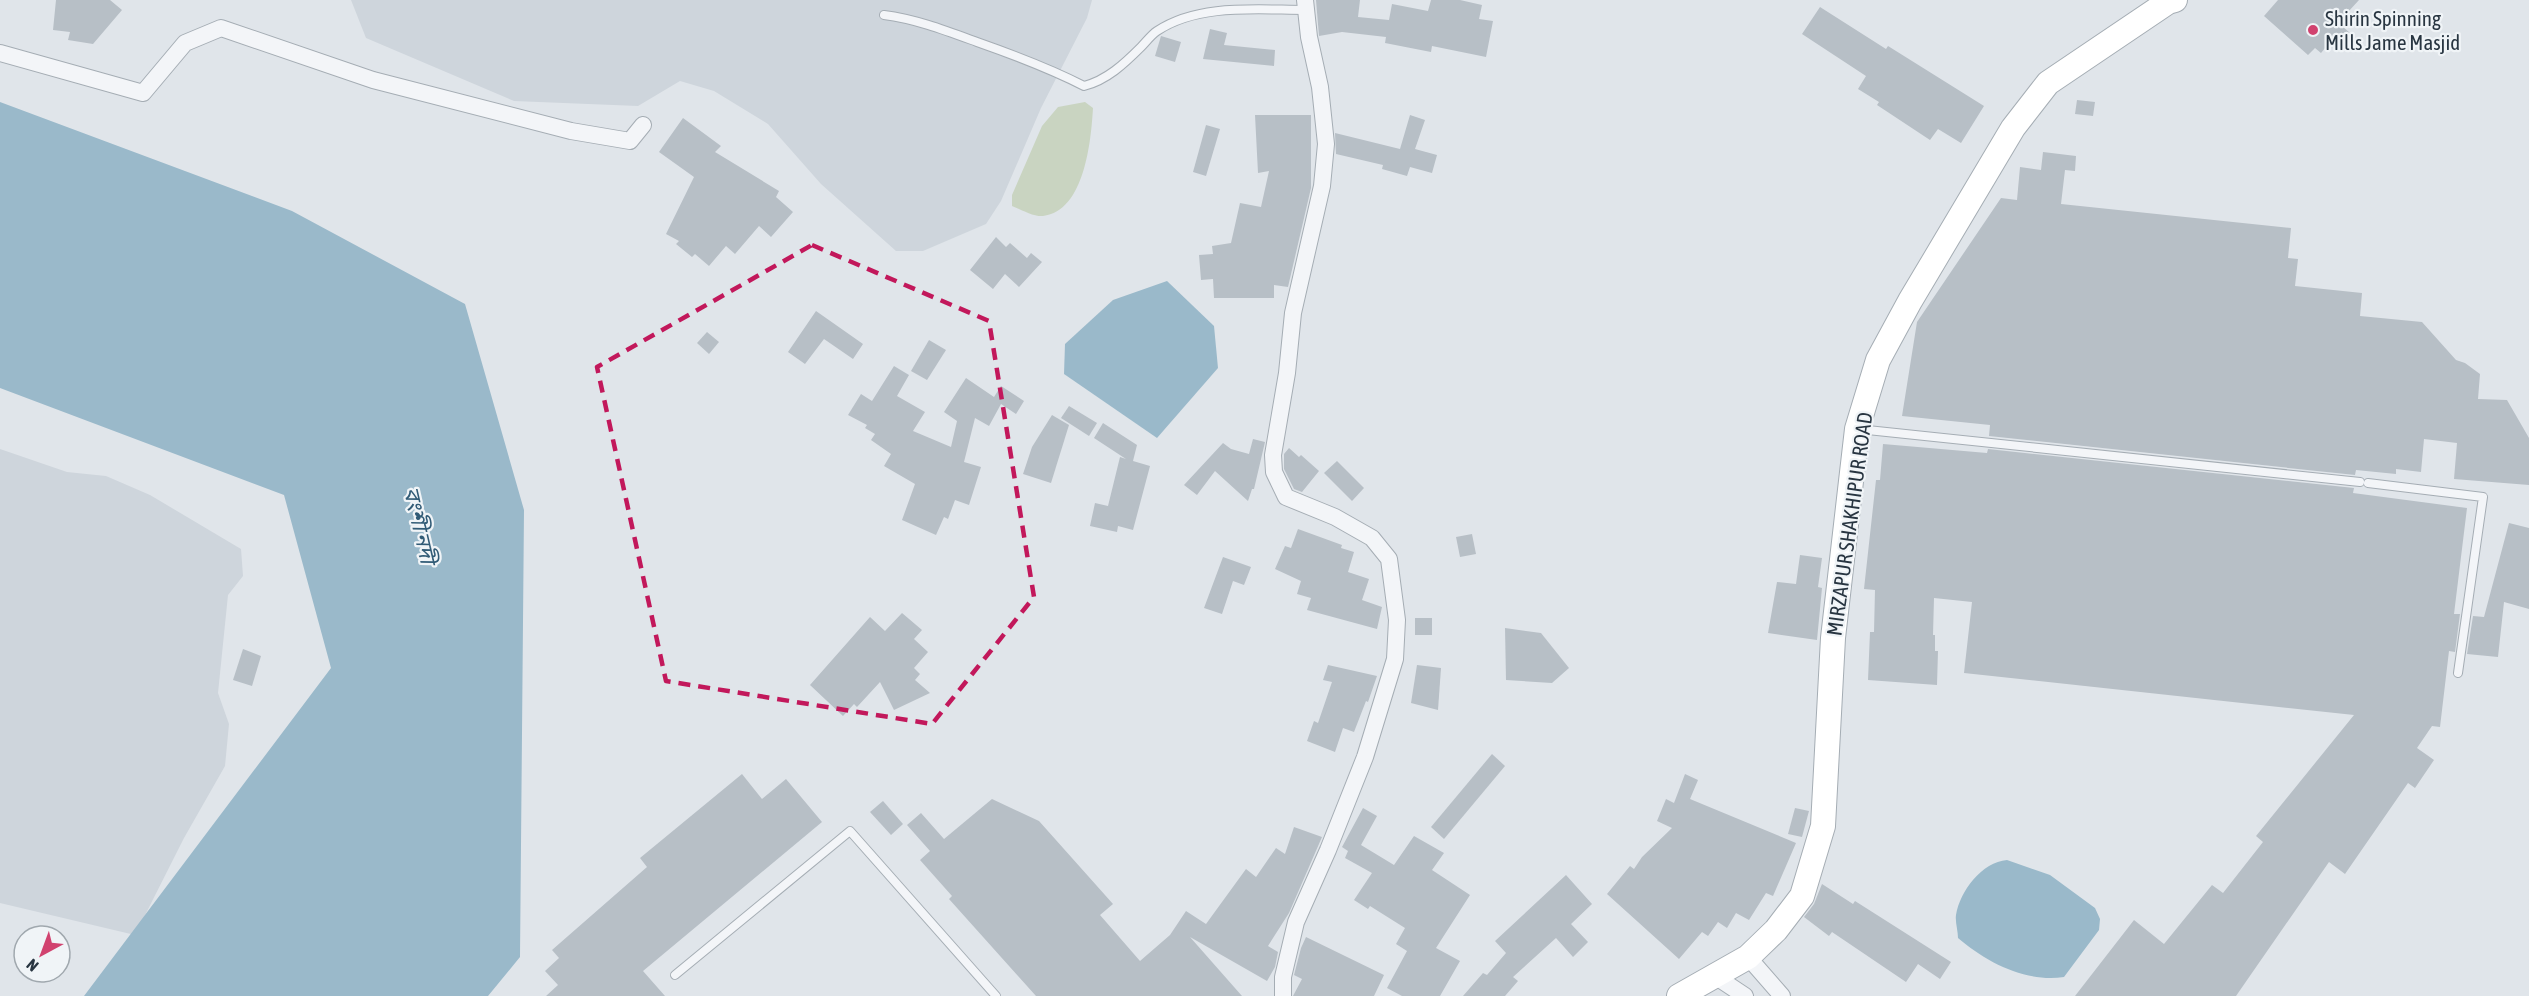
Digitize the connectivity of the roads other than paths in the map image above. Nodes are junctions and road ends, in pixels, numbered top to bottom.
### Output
1 (2175, 0) edge
2 (1306, 5) edge
3 (884, 15) dead end
4 (0, 53) edge
5 (643, 125) dead end
6 (1857, 429) junction
7 (2458, 673) dead end
8 (1748, 957) junction
9 (675, 975) dead end
10 (1715, 976) junction
11 (996, 996) edge
12 (1283, 996) edge
13 (1679, 996) edge
14 (1744, 996) edge
15 (1782, 996) edge

1 - 6 main road, MIRZAPUR SHAKHIPUR ROAD
2 - 3 lane
2 - 12 street
4 - 5 street
6 - 7 lane
6 - 8 main road, MIRZAPUR SHAKHIPUR ROAD
8 - 10 main road, MIRZAPUR SHAKHIPUR ROAD
8 - 15 street
9 - 11 lane
10 - 13 main road, MIRZAPUR SHAKHIPUR ROAD
10 - 14 street

